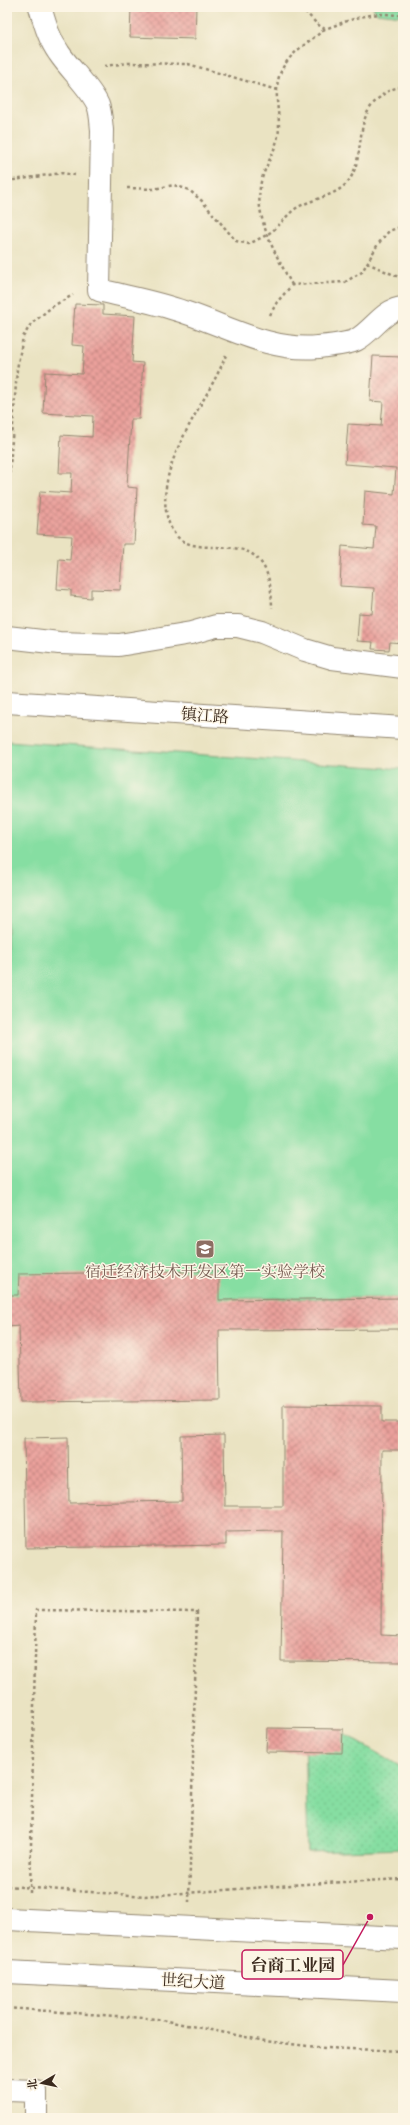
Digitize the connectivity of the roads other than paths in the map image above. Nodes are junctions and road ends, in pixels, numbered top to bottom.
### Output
1 (40, 7) edge
2 (403, 308) edge
3 (7, 637) edge
4 (403, 667) edge
5 (7, 702) edge
6 (403, 728) edge
7 (17, 1919) edge
8 (403, 1938) edge
9 (7, 1972) edge
10 (403, 1991) edge
11 (7, 2090) edge
12 (36, 2118) edge

1 - 2 street
3 - 4 street
5 - 6 street, 镇江路
7 - 8 street
9 - 10 street, 世纪大道
11 - 12 street

